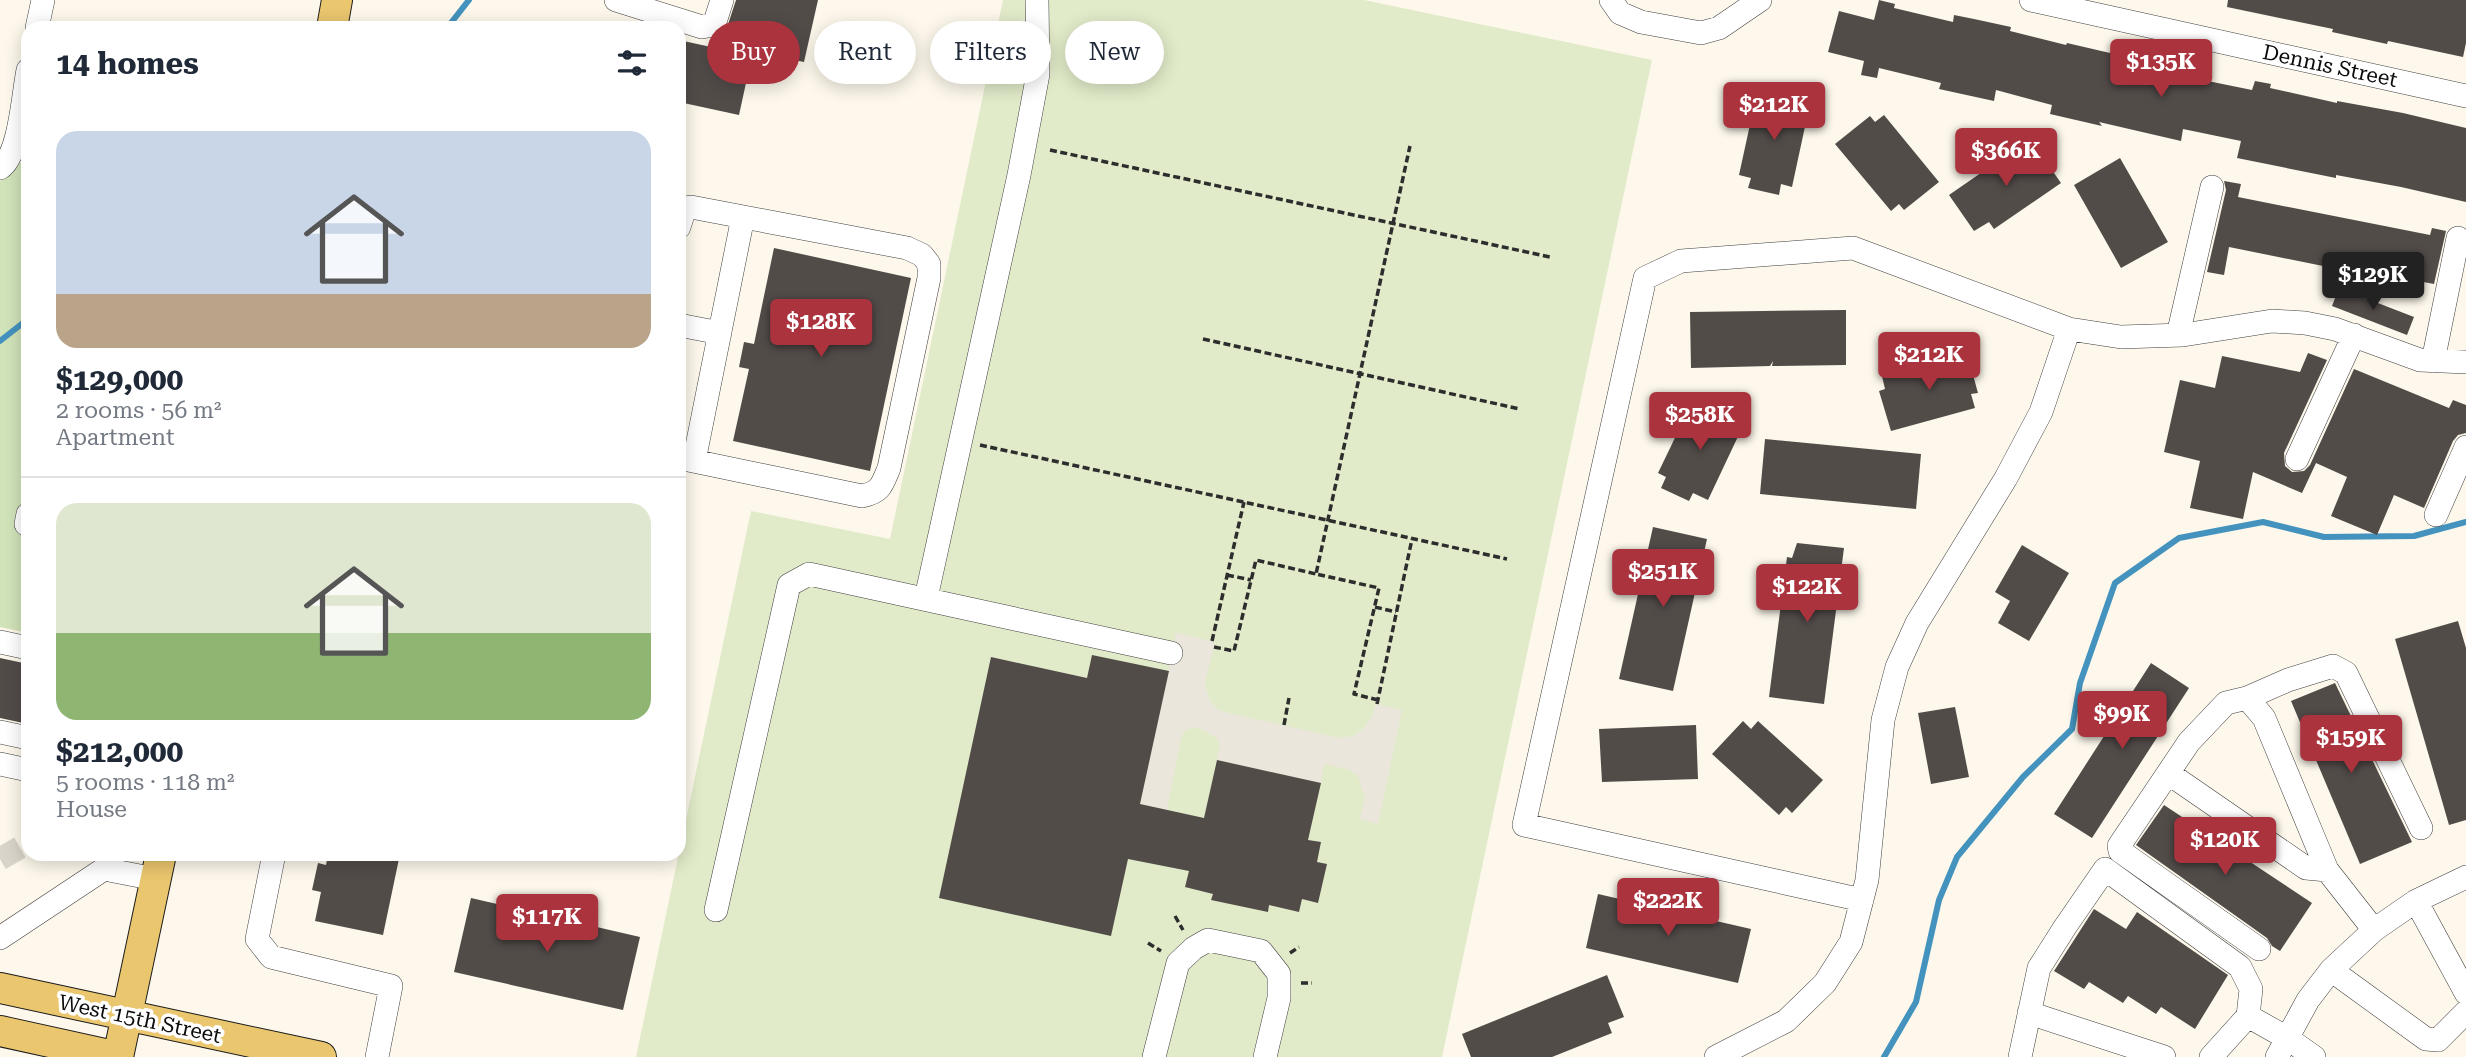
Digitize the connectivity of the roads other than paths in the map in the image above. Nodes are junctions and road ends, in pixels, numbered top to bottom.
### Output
1 (43, 0) edge
2 (337, 0) edge
3 (615, 0) edge
4 (722, 0) edge
5 (1037, 0) edge
6 (1611, 0) edge
7 (1760, 0) edge
8 (2031, 0) edge
9 (38, 21) edge
10 (333, 21) edge
11 (683, 21) edge
12 (686, 22) edge
13 (2466, 96) edge
14 (21, 108) edge
15 (0, 168) edge
16 (2213, 187) dead end
17 (686, 208) edge
18 (743, 217) junction
19 (2458, 239) dead end
20 (686, 326) edge
21 (2069, 329) junction
22 (720, 333) junction
23 (2178, 335) junction
24 (2354, 335) junction
25 (2433, 361) junction
26 (2466, 362) edge
27 (2466, 447) edge
28 (687, 459) edge
29 (2297, 459) dead end
30 (2436, 515) dead end
31 (926, 598) junction
32 (0, 642) edge
33 (21, 646) edge
34 (1171, 653) dead end
35 (2247, 698) junction
36 (0, 732) edge
37 (21, 736) edge
38 (0, 764) edge
39 (21, 768) edge
40 (2168, 773) junction
41 (2421, 828) dead end
42 (273, 861) edge
43 (158, 867) edge
44 (2327, 870) junction
45 (2466, 877) edge
46 (1862, 900) junction
47 (2416, 901) junction
48 (716, 910) dead end
49 (2374, 930) junction
50 (0, 938) edge
51 (2259, 949) dead end
52 (2331, 970) junction
53 (0, 988) edge
54 (2466, 993) edge
55 (2466, 1012) edge
56 (2029, 1013) junction
57 (126, 1016) junction
58 (2248, 1016) junction
59 (0, 1031) edge
60 (2282, 1048) edge
61 (118, 1057) edge
62 (321, 1057) edge
63 (377, 1057) edge
64 (1154, 1057) edge
65 (1265, 1057) edge
66 (1716, 1057) edge
67 (2020, 1057) edge
68 (2164, 1057) edge
69 (2211, 1057) edge
70 (2314, 1057) edge

1 - 9 street
2 - 10 main road
3 - 11 street
4 - 12 street
5 - 31 street
6 - 7 street
8 - 13 street, Dennis Street
14 - 15 street
16 - 23 street
17 - 18 street
18 - 22 street
18 - 28 street
19 - 25 street
20 - 22 street
21 - 23 street
21 - 46 street
21 - 46 street
22 - 28 street
23 - 24 street
24 - 25 street
24 - 29 street
25 - 26 street
27 - 30 street
31 - 34 street
31 - 48 street
32 - 33 street
35 - 40 street
35 - 41 street
35 - 44 street
36 - 37 street
38 - 39 street
40 - 44 street
40 - 51 street
42 - 63 street
43 - 50 street
43 - 57 main road
44 - 49 street
45 - 47 street
46 - 66 street
47 - 49 street
47 - 54 street
49 - 52 street
52 - 55 street
52 - 60 street
53 - 57 main road, West 15th Street
56 - 58 street
56 - 67 street
56 - 68 street
57 - 61 main road
57 - 62 main road, West 15th Street
58 - 60 street
58 - 69 street
59 - 61 main road, West 15th Street
60 - 70 street
64 - 65 street

